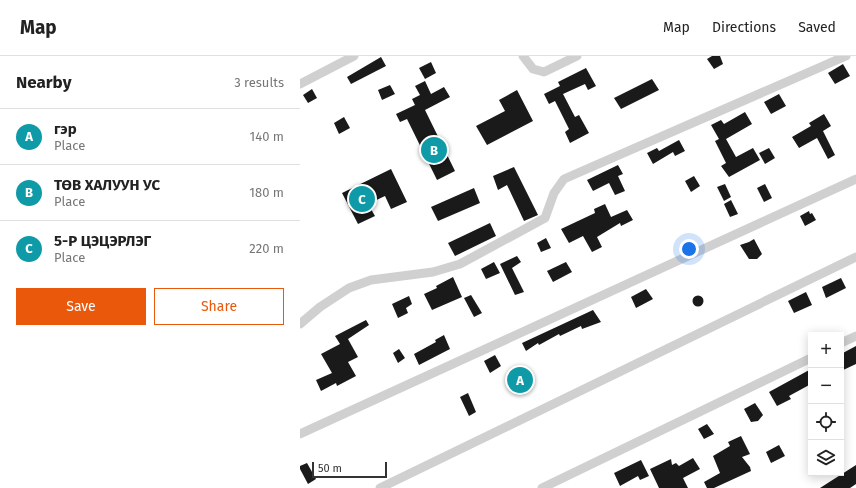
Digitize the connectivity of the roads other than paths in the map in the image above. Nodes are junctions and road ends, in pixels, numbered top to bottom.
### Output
1 (354, 56) edge
2 (523, 56) edge
3 (577, 56) edge
4 (846, 56) edge
5 (300, 84) edge
6 (856, 179) edge
7 (856, 257) edge
8 (300, 324) edge
9 (856, 336) edge
10 (844, 342) edge
11 (808, 359) edge
12 (300, 434) edge
13 (380, 488) edge
14 (542, 488) edge

1 - 5 street
2 - 3 street
4 - 8 street
6 - 12 street
7 - 13 street
9 - 10 street
11 - 14 street

